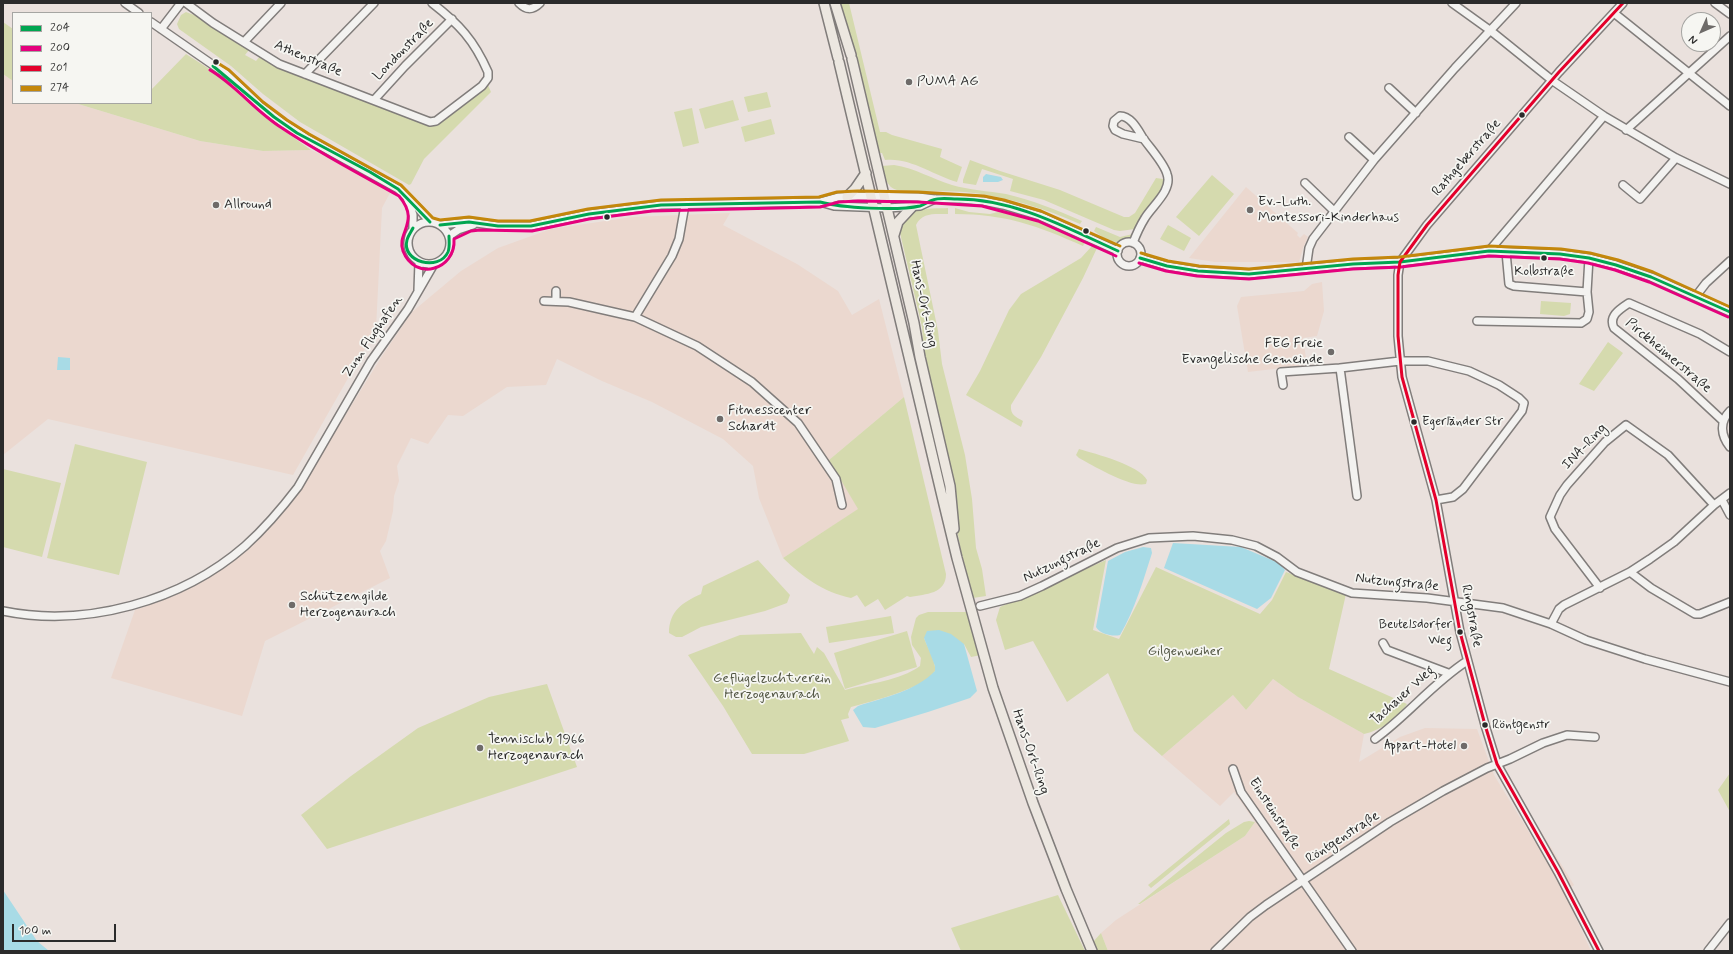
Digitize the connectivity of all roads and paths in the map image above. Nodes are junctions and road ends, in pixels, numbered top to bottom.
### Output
1 (125, 3) edge
2 (181, 3) edge
3 (186, 3) edge
4 (281, 3) edge
5 (374, 3) edge
6 (432, 3) edge
7 (519, 3) edge
8 (540, 3) edge
9 (824, 3) edge
10 (835, 3) edge
11 (1452, 3) edge
12 (1516, 3) edge
13 (1623, 3) edge
14 (1716, 3) edge
15 (138, 12) edge
16 (1614, 13) junction
17 (1730, 14) edge
18 (452, 19) junction
19 (152, 23) edge
20 (161, 29) junction
21 (1491, 31) junction
22 (1730, 36) edge
23 (244, 42) junction
24 (1689, 73) junction
25 (306, 74) junction
26 (1553, 81) junction
27 (1389, 88) dead end
28 (374, 100) junction
29 (1730, 106) edge
30 (1416, 112) junction
31 (1604, 116) junction
32 (1626, 130) junction
33 (1349, 137) dead end
34 (1144, 140) dead end
35 (1676, 158) junction
36 (1374, 160) junction
37 (866, 173) junction
38 (1305, 183) dead end
39 (1623, 184) dead end
40 (1730, 184) edge
41 (406, 196) junction
42 (872, 196) junction
43 (847, 197) junction
44 (884, 197) junction
45 (935, 199) junction
46 (820, 202) junction
47 (685, 205) junction
48 (874, 207) junction
49 (912, 207) junction
50 (887, 208) junction
51 (1334, 211) junction
52 (430, 222) junction
53 (479, 224) junction
54 (440, 225) junction
55 (413, 228) junction
56 (449, 236) junction
57 (894, 237) junction
58 (1133, 244) junction
59 (1118, 250) junction
60 (1489, 251) junction
61 (1506, 256) junction
62 (1140, 258) junction
63 (1589, 258) junction
64 (1730, 261) edge
65 (419, 262) junction
66 (1400, 262) junction
67 (434, 264) junction
68 (1306, 269) junction
69 (556, 291) dead end
70 (418, 292) junction
71 (1587, 292) junction
72 (1696, 296) junction
73 (544, 301) dead end
74 (556, 301) junction
75 (1730, 312) edge
76 (635, 317) junction
77 (1476, 321) dead end
78 (1730, 352) edge
79 (1400, 361) junction
80 (1340, 368) junction
81 (1283, 385) dead end
82 (1730, 412) edge
83 (1723, 421) junction
84 (1730, 447) edge
85 (1730, 493) edge
86 (1357, 496) dead end
87 (1436, 500) junction
88 (1722, 500) junction
89 (842, 505) dead end
90 (1714, 505) junction
91 (1730, 513) edge
92 (957, 558) junction
93 (1630, 572) junction
94 (1600, 588) junction
95 (1455, 602) junction
96 (1730, 602) edge
97 (980, 606) dead end
98 (3, 611) edge
99 (1551, 624) junction
100 (1383, 643) dead end
101 (1467, 660) junction
102 (1448, 673) junction
103 (1730, 682) edge
104 (1595, 737) dead end
105 (1375, 739) dead end
106 (1497, 764) junction
107 (1233, 769) dead end
108 (1303, 880) junction
109 (1730, 922) edge
110 (1092, 951) edge
111 (1215, 951) edge
112 (1352, 951) edge
113 (1599, 951) edge
114 (1708, 951) edge

1 - 15 street
2 - 20 street
3 - 23 street, Athenstraße
4 - 23 street
5 - 25 street
6 - 18 street
7 - 8 street
9 - 37 main road, Hans-Ort-Ring
10 - 44 main road, Hans-Ort-Ring
11 - 21 street
12 - 21 street
13 - 16 street, Rathgeberstraße
14 - 17 street
16 - 24 street
16 - 26 street, Rathgeberstraße
18 - 28 street, Londonstraße
18 - 28 street, Athenstraße
19 - 20 street
20 - 41 street
21 - 26 street
21 - 30 street
22 - 24 street
23 - 25 street, Athenstraße
24 - 29 street
24 - 32 street
25 - 28 street, Athenstraße
26 - 31 street
26 - 66 street, Rathgeberstraße
27 - 30 street
30 - 36 street
31 - 32 street
31 - 60 street
32 - 35 street
33 - 36 street
34 - 58 street
35 - 39 street
35 - 40 street
36 - 51 street
37 - 42 main road, Hans-Ort-Ring
37 - 43 main road
38 - 51 street
41 - 52 street
41 - 55 street
42 - 43 street
42 - 44 street
42 - 48 main road, Hans-Ort-Ring
43 - 46 street
44 - 45 street
44 - 50 main road, Hans-Ort-Ring
45 - 49 street
45 - 59 street
46 - 47 street
46 - 48 street
47 - 53 street
47 - 76 street
48 - 50 street
48 - 92 main road, Hans-Ort-Ring
49 - 50 street
49 - 57 main road
50 - 57 main road, Hans-Ort-Ring
51 - 68 street
52 - 54 street
52 - 55 street
53 - 54 street
53 - 56 street
54 - 56 street
55 - 65 street
56 - 67 street
57 - 92 main road, Hans-Ort-Ring
58 - 59 street
58 - 62 street
59 - 62 street
60 - 61 street
60 - 66 street
61 - 63 street
61 - 71 street
62 - 68 street
63 - 71 street
63 - 72 street
64 - 72 street
65 - 67 street
65 - 70 street, Zum Flughafen
66 - 68 street
66 - 79 street, Ringstraße
67 - 70 street, Zum Flughafen
69 - 74 street
70 - 98 street, Zum Flughafen
71 - 77 street
72 - 75 street
73 - 74 street
74 - 76 street
76 - 89 street
78 - 83 street, Pirckheimerstraße
79 - 80 street
79 - 87 street, Ringstraße
79 - 87 street
80 - 81 street
80 - 86 street
82 - 83 street
83 - 84 street
85 - 88 street
87 - 95 street, Ringstraße
88 - 90 street
88 - 91 street
90 - 93 street
90 - 94 street, INA-Ring
92 - 110 main road, Hans-Ort-Ring
93 - 94 street
93 - 96 street
94 - 99 street
95 - 97 street, Nutzungstraße
95 - 99 street, Nutzungstraße
95 - 101 street, Ringstraße
99 - 103 street, Nutzungstraße
100 - 102 street, Tachauer Weg
101 - 102 street, Tachauer Weg
101 - 106 street, Ringstraße
102 - 105 street, Tachauer Weg
104 - 106 street, Röntgenstraße
106 - 108 street, Röntgenstraße
106 - 113 street, Ringstraße
107 - 108 street, Einsteinstraße
108 - 111 street, Röntgenstraße
108 - 112 street, Einsteinstraße
109 - 114 street

